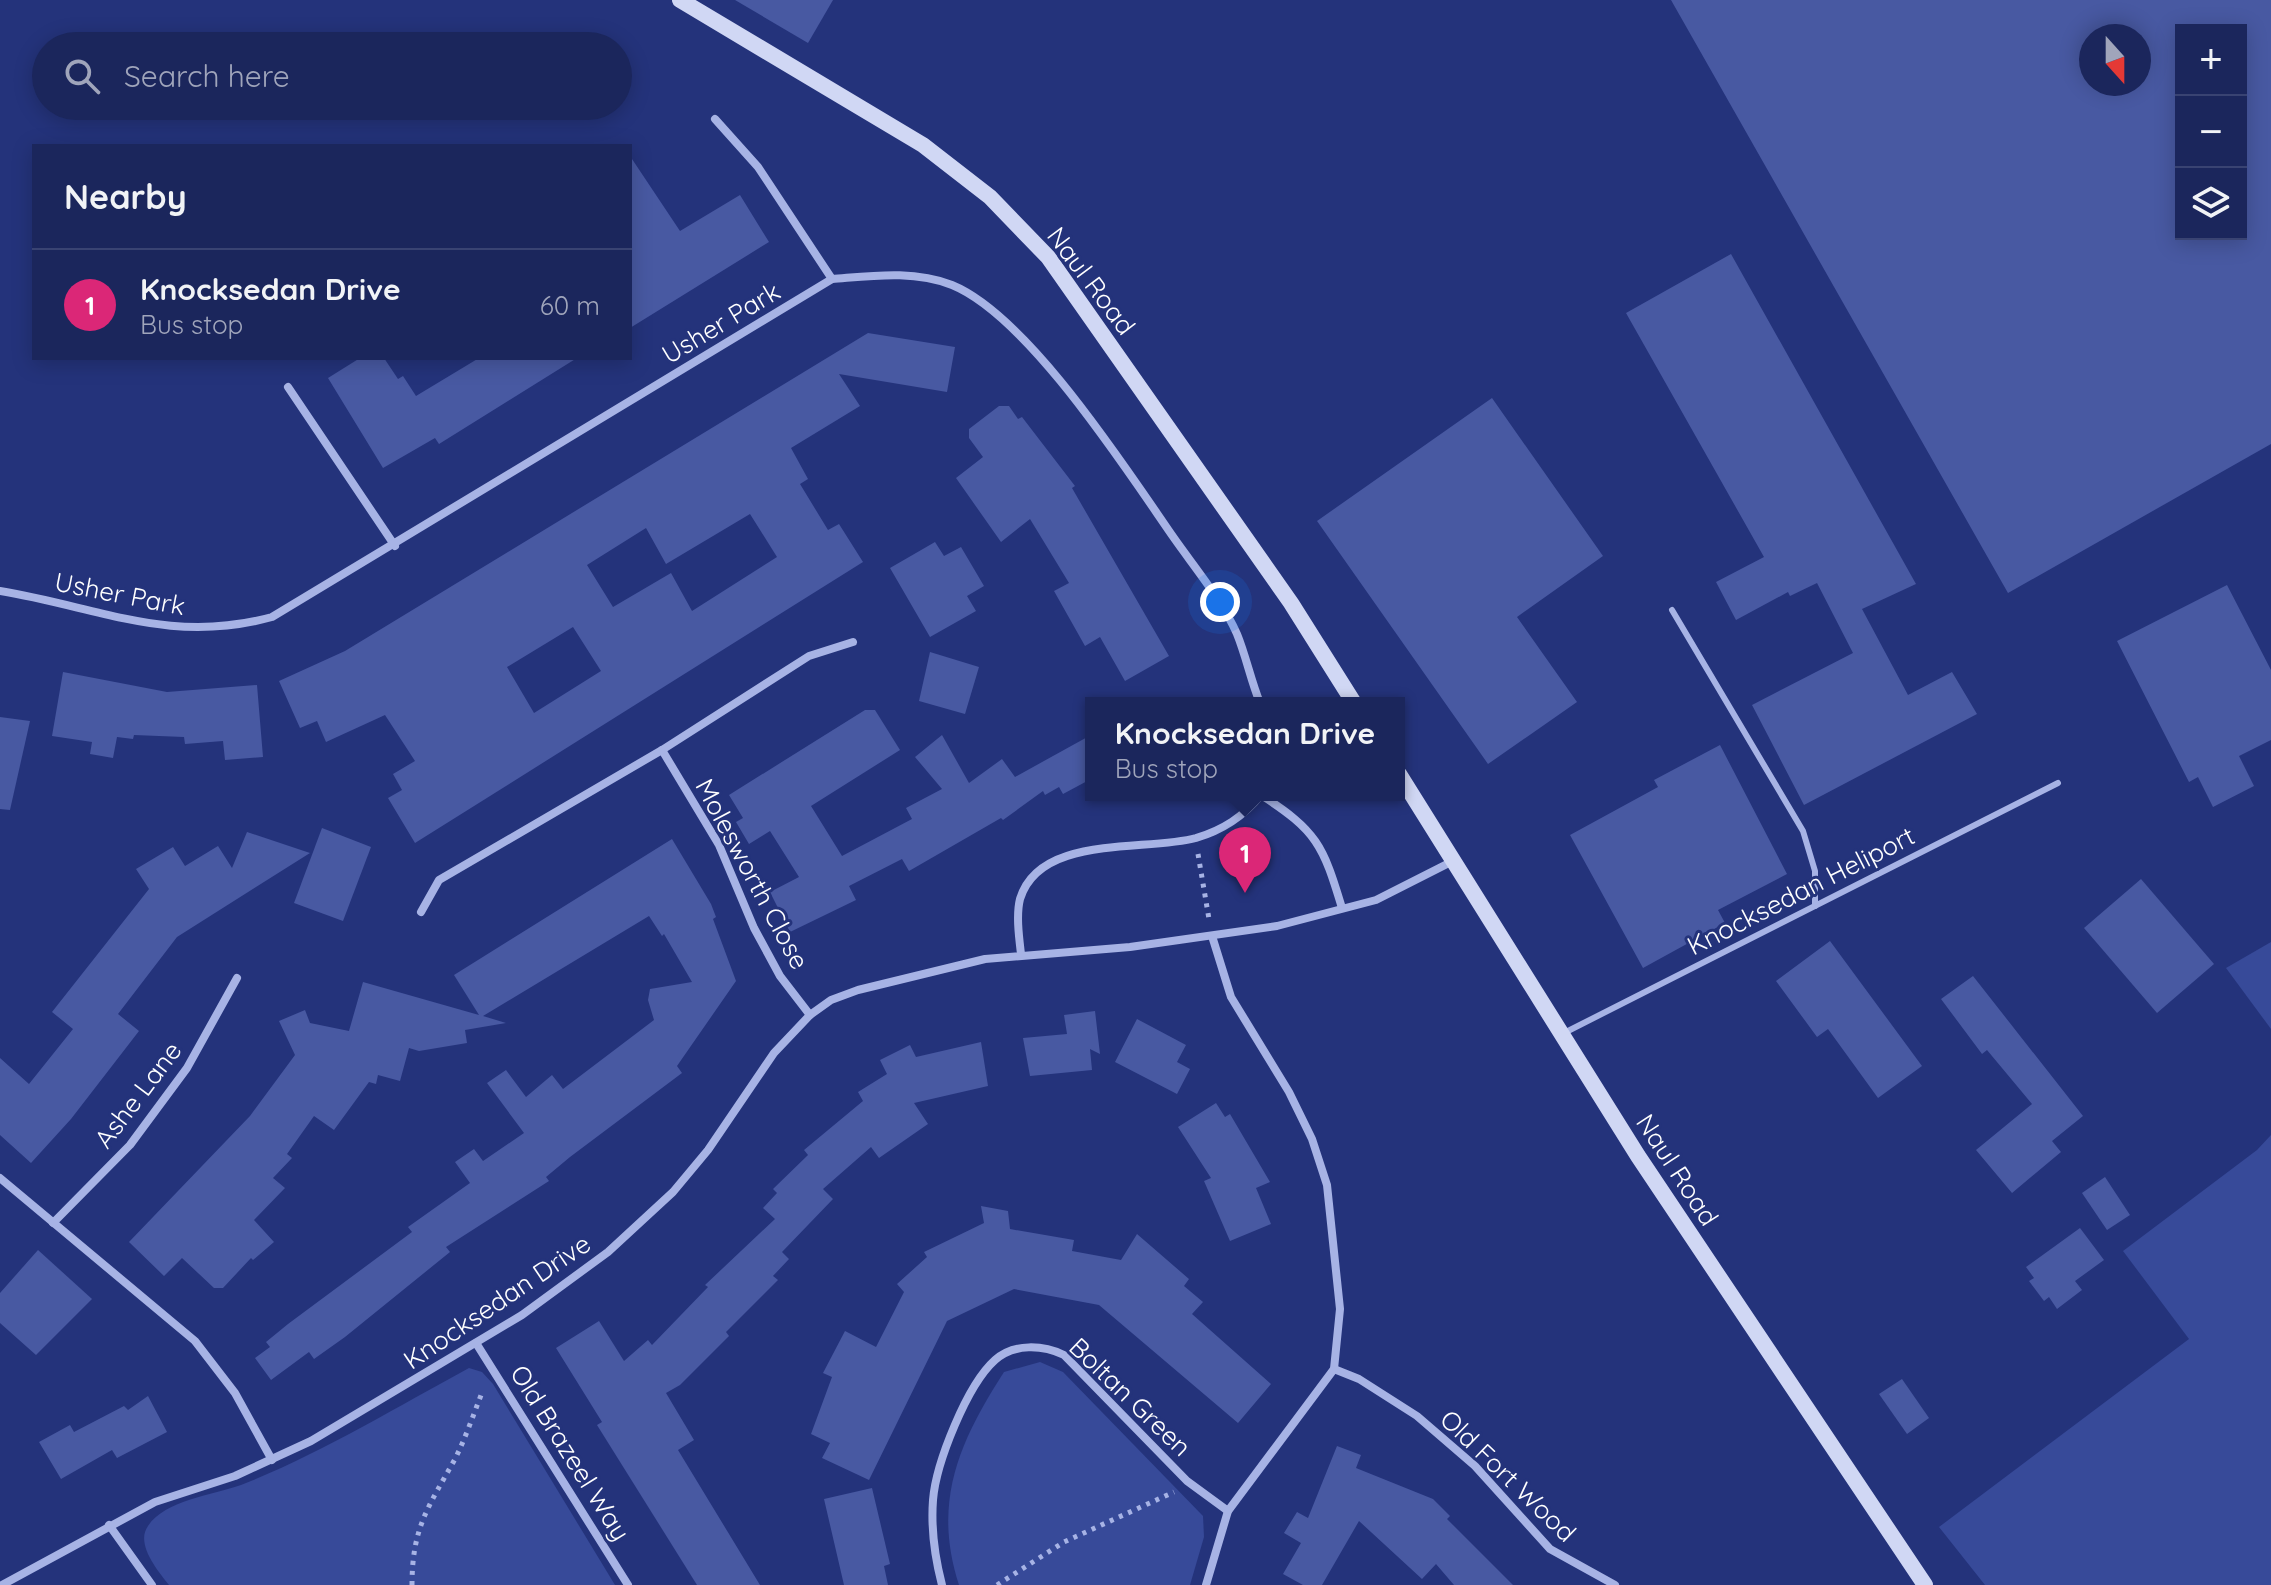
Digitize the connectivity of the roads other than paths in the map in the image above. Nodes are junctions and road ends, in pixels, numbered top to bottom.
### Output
1 (680, 0) edge
2 (715, 119) dead end
3 (832, 279) junction
4 (288, 387) dead end
5 (395, 546) junction
6 (0, 591) edge
7 (1672, 610) dead end
8 (853, 642) dead end
9 (1258, 697) edge
10 (1350, 697) edge
11 (662, 750) junction
12 (1405, 783) edge
13 (2058, 783) dead end
14 (1256, 801) edge
15 (1270, 801) edge
16 (1454, 861) junction
17 (1815, 906) junction
18 (1342, 908) junction
19 (421, 912) dead end
20 (1212, 936) junction
21 (1021, 954) junction
22 (237, 978) dead end
23 (810, 1015) junction
24 (1562, 1034) junction
25 (1, 1182) edge
26 (53, 1223) junction
27 (476, 1343) junction
28 (1334, 1369) junction
29 (272, 1460) junction
30 (1228, 1511) junction
31 (109, 1525) junction
32 (2, 1585) edge
33 (152, 1585) edge
34 (628, 1585) edge
35 (942, 1585) edge
36 (1206, 1585) edge
37 (1615, 1585) edge
38 (1925, 1585) edge

1 - 10 main road, Naul Road
2 - 3 street
3 - 5 street, Usher Park
3 - 9 street, Usher Park
4 - 5 street
5 - 6 street, Usher Park
7 - 17 lane
8 - 11 street
11 - 19 street
11 - 23 street, Molesworth Close
12 - 16 main road, Naul Road
13 - 17 lane, Knocksedan Heliport
14 - 21 street
15 - 18 street
16 - 18 street, Knocksedan Drive
16 - 24 main road, Naul Road
17 - 24 lane, Knocksedan Heliport
18 - 20 street, Knocksedan Drive
20 - 21 street, Knocksedan Drive
20 - 28 street
21 - 23 street, Knocksedan Drive
22 - 26 street, Ashe Lane
23 - 27 street, Knocksedan Drive
24 - 38 main road, Naul Road
25 - 26 street
26 - 29 street
27 - 29 street, Knocksedan Drive
27 - 34 street, Old Brazeel Way
28 - 30 street
28 - 37 street, Old Fort Wood
29 - 31 street, Knocksedan Drive
30 - 35 street, Boltan Green
30 - 36 street
31 - 32 street, Knocksedan Drive
31 - 33 street

